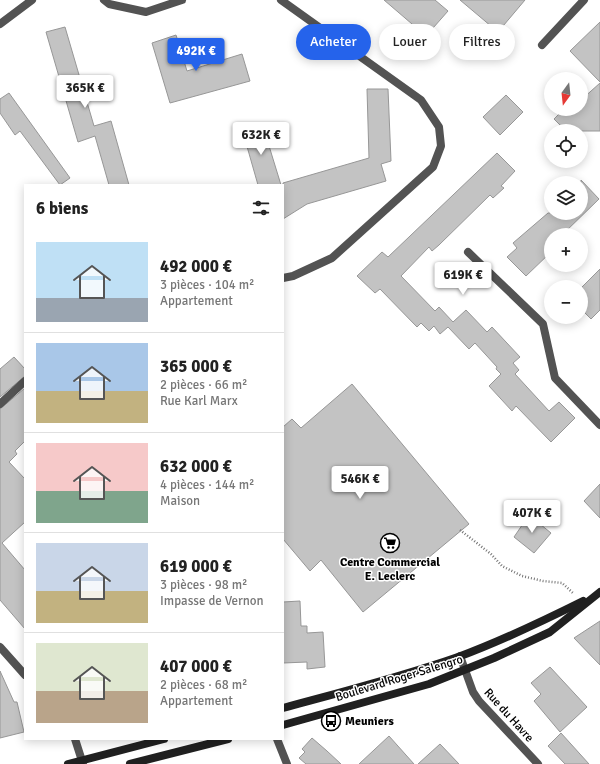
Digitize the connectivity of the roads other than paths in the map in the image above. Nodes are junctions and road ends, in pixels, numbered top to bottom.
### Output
1 (32, 0) edge
2 (104, 0) edge
3 (182, 0) edge
4 (281, 0) edge
5 (584, 0) edge
6 (0, 24) edge
7 (542, 44) dead end
8 (468, 252) dead end
9 (284, 278) edge
10 (24, 382) edge
11 (0, 404) edge
12 (600, 425) edge
13 (599, 593) edge
14 (0, 647) edge
15 (460, 656) junction
16 (465, 671) junction
17 (24, 674) edge
18 (284, 708) edge
19 (284, 725) edge
20 (75, 740) edge
21 (160, 740) edge
22 (224, 740) edge
23 (277, 740) edge
24 (82, 762) edge
25 (68, 764) edge
26 (130, 764) edge
27 (287, 764) edge
28 (538, 764) edge

1 - 6 street
2 - 3 street
4 - 9 street
5 - 7 street
8 - 12 street
10 - 11 street
13 - 15 main road, Boulevard Roger Salengro
13 - 16 main road, Boulevard Roger Salengro
14 - 17 street
15 - 16 street, Rue du Havre
15 - 18 main road, Boulevard Roger Salengro
16 - 19 main road, Boulevard Roger Salengro
16 - 28 street, Rue du Havre
20 - 24 street
21 - 24 main road
22 - 26 main road
23 - 27 street
24 - 25 main road

